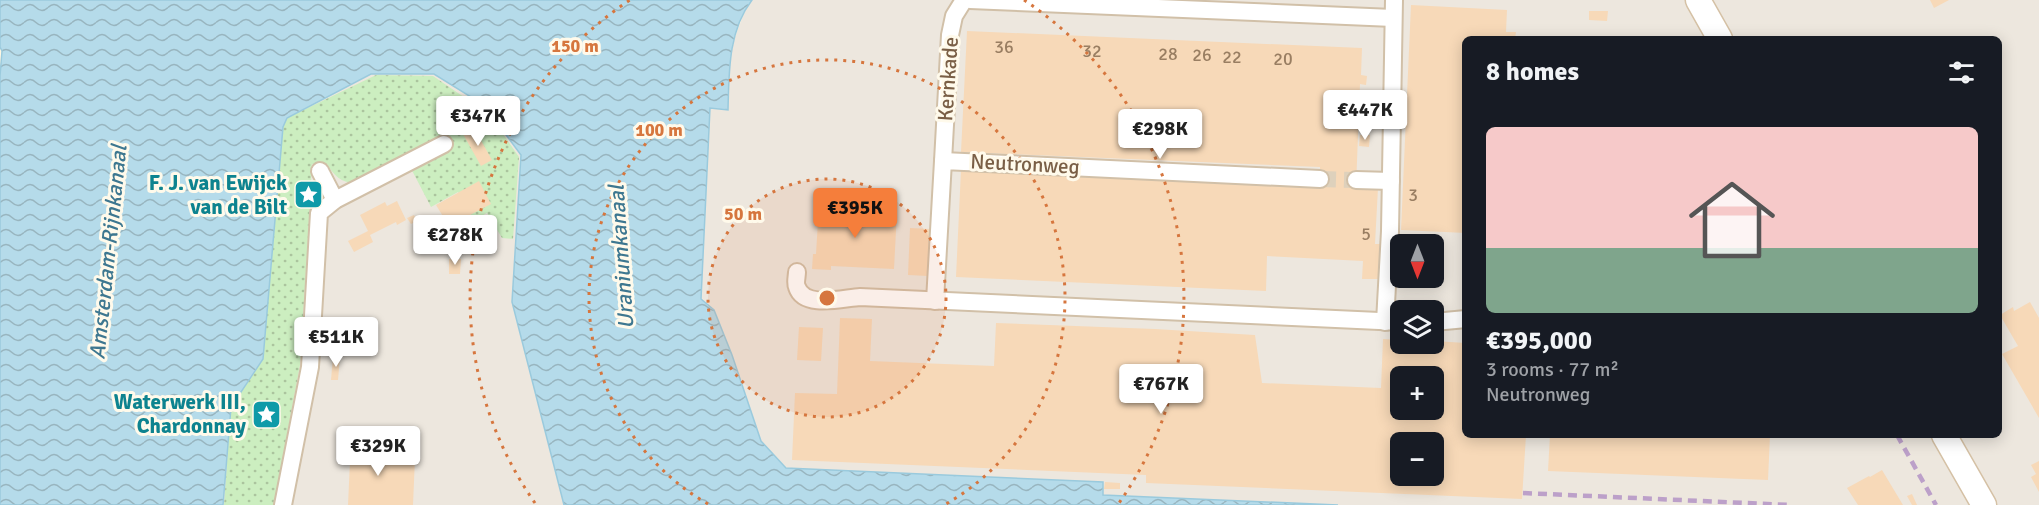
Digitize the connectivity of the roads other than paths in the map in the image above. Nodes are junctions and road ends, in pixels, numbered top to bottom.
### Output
1 (964, 0) edge
2 (970, 0) edge
3 (1394, 0) edge
4 (1698, 0) edge
5 (1393, 18) junction
6 (1718, 36) edge
7 (444, 144) dead end
8 (943, 160) junction
9 (320, 171) dead end
10 (1320, 178) tunnel mouth
11 (1356, 180) tunnel mouth
12 (1391, 181) junction
13 (335, 200) junction
14 (797, 272) dead end
15 (1393, 300) edge
16 (935, 301) junction
17 (1462, 320) edge
18 (1444, 321) edge
19 (1390, 322) edge
20 (1946, 438) edge
21 (283, 505) edge
22 (1984, 505) edge

1 - 8 street, Kernkade
2 - 5 street
3 - 5 street
4 - 6 street
5 - 12 street
7 - 13 street
8 - 10 street, Neutronweg
8 - 16 street, Neutronweg
9 - 13 street
11 - 12 street
12 - 15 street
13 - 21 street
14 - 16 street
16 - 19 street
17 - 18 street
20 - 22 street

